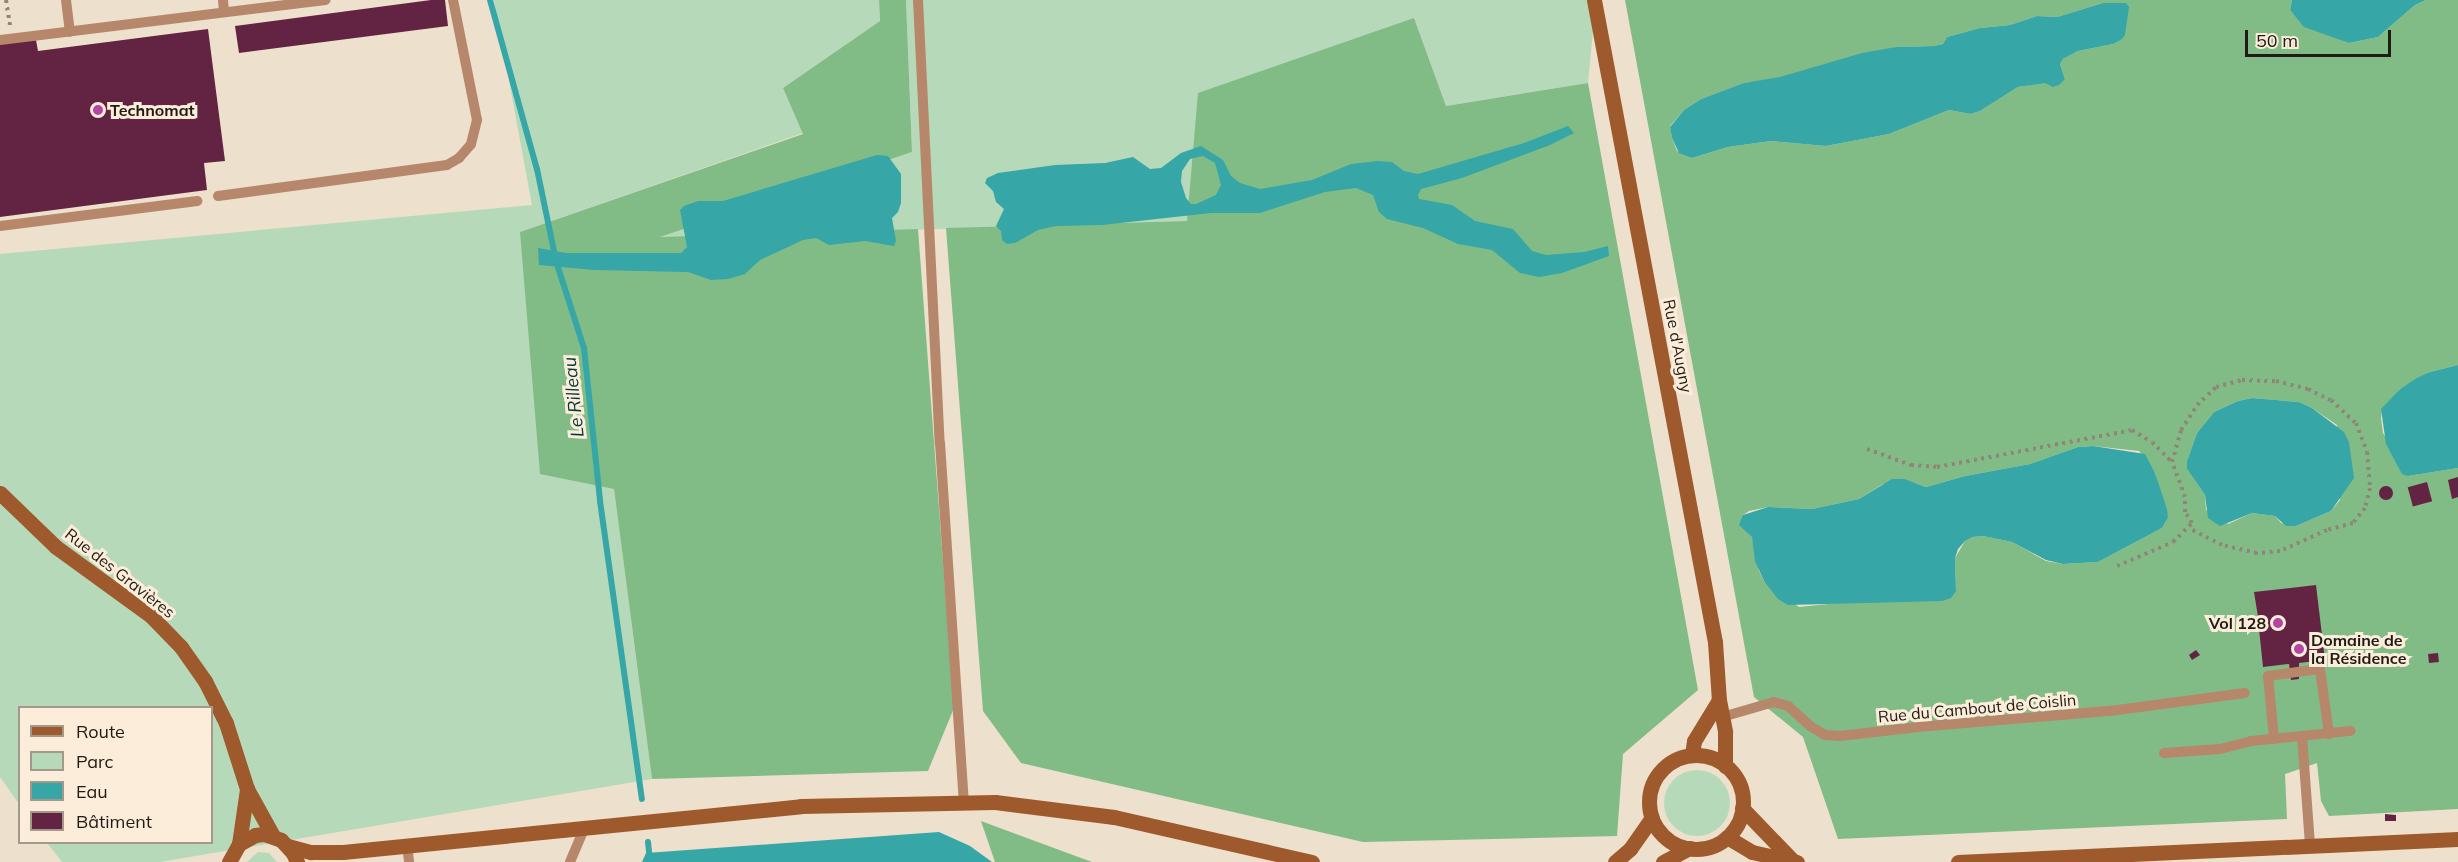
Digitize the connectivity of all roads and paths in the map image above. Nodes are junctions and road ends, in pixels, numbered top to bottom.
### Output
1 (6, 0) edge
2 (66, 0) edge
3 (223, 0) edge
4 (326, 0) edge
5 (453, 0) edge
6 (918, 0) edge
7 (1594, 0) edge
8 (225, 12) junction
9 (70, 32) junction
10 (12, 39) junction
11 (0, 40) edge
12 (218, 196) dead end
13 (197, 201) dead end
14 (0, 226) edge
15 (1867, 449) dead end
16 (2172, 462) junction
17 (0, 494) edge
18 (2189, 528) junction
19 (2117, 566) dead end
20 (2245, 693) dead end
21 (1719, 700) junction
22 (1722, 717) junction
23 (2350, 731) dead end
24 (2329, 734) junction
25 (2302, 736) junction
26 (2274, 739) junction
27 (2164, 753) dead end
28 (1692, 754) junction
29 (1725, 766) junction
30 (247, 789) junction
31 (963, 802) junction
32 (1742, 808) junction
33 (1652, 818) junction
34 (585, 827) junction
35 (273, 836) junction
36 (1727, 837) junction
37 (2458, 839) edge
38 (239, 844) junction
39 (407, 845) junction
40 (288, 846) junction
41 (2310, 846) junction
42 (1689, 848) junction
43 (343, 852) junction
44 (226, 861) edge
45 (297, 862) edge
46 (321, 862) edge
47 (409, 862) edge
48 (570, 862) edge
49 (1312, 862) edge
50 (1615, 862) edge
51 (1663, 862) edge
52 (1795, 862) edge
53 (1958, 862) edge

1 - 10 path
2 - 9 lane
3 - 8 lane
4 - 8 lane
5 - 12 lane
6 - 31 lane
7 - 21 main road, Rue d'Augny
8 - 9 lane
9 - 10 lane
10 - 11 lane
13 - 14 lane
15 - 16 path
16 - 18 path
16 - 18 path
17 - 30 main road, Rue des Gravières
18 - 19 path
20 - 22 lane, Rue du Cambout de Coislin
21 - 22 main road, Rue d'Augny
21 - 28 main road
22 - 29 main road, Rue d'Augny
23 - 24 lane
24 - 25 lane
24 - 26 lane
25 - 26 lane
25 - 41 lane
26 - 27 lane
28 - 29 main road
28 - 33 main road
29 - 32 main road
30 - 35 main road, Rue des Gravières
30 - 38 main road, Rue des Gravières
31 - 34 main road
31 - 49 main road
32 - 36 main road
32 - 52 main road
33 - 42 main road
33 - 50 main road
34 - 39 main road
34 - 48 lane
35 - 38 main road
35 - 40 main road
36 - 42 main road
36 - 52 main road
37 - 41 main road
38 - 44 main road
39 - 43 main road
39 - 47 lane
40 - 43 main road
40 - 45 main road
41 - 53 main road
42 - 51 main road
43 - 46 main road

